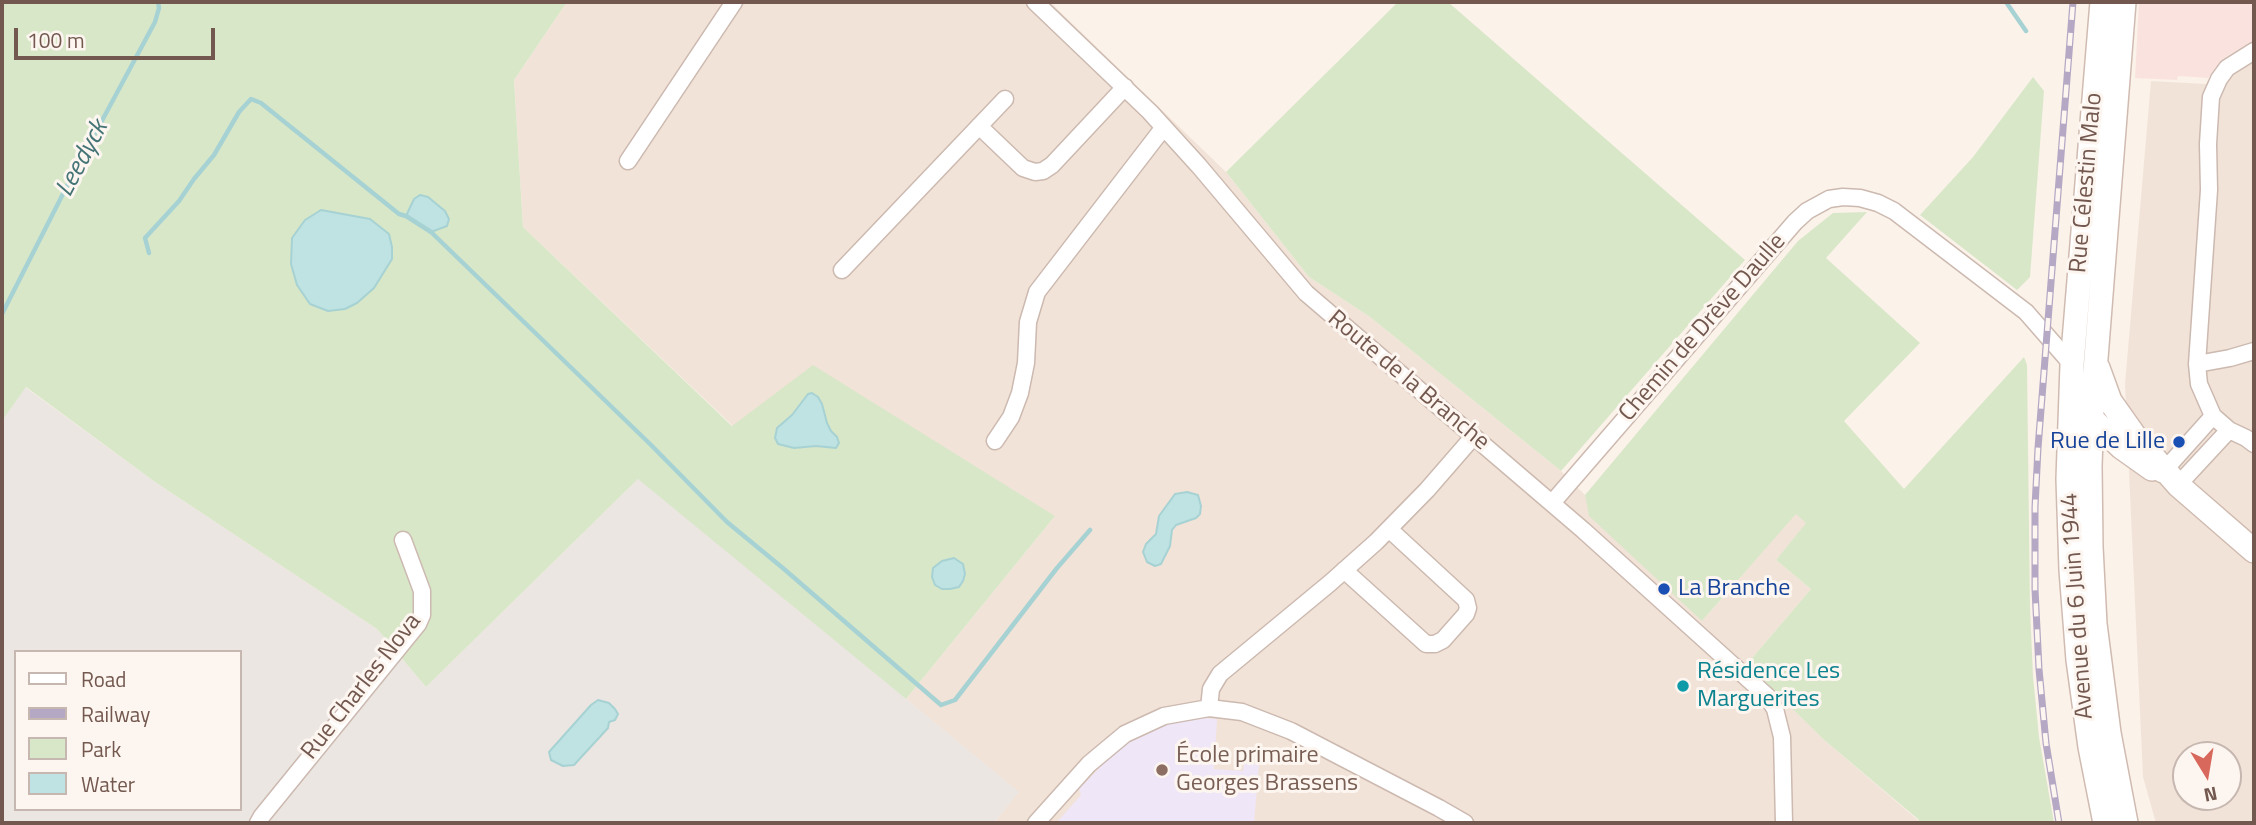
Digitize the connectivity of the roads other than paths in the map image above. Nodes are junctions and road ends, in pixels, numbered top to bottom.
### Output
1 (734, 2) edge
2 (1035, 2) edge
3 (2102, 2) edge
4 (2124, 2) edge
5 (2254, 51) edge
6 (2254, 63) edge
7 (1125, 88) junction
8 (1005, 99) dead end
9 (979, 126) junction
10 (1164, 127) junction
11 (628, 161) dead end
12 (2209, 190) junction
13 (1878, 203) joint
14 (842, 270) dead end
15 (2004, 296) junction
16 (2254, 351) edge
17 (2096, 359) junction
18 (2197, 364) junction
19 (2072, 376) junction
20 (2092, 410) junction
21 (2213, 416) junction
22 (2229, 430) junction
23 (1474, 437) junction
24 (995, 440) dead end
25 (2254, 444) edge
26 (2164, 472) junction
27 (1552, 503) junction
28 (1389, 529) junction
29 (403, 540) dead end
30 (2254, 551) edge
31 (1344, 570) junction
32 (1209, 708) junction
33 (258, 823) edge
34 (1036, 823) edge
35 (1465, 823) edge
36 (1784, 823) edge
37 (2105, 823) edge
38 (2126, 823) edge

1 - 11 street
2 - 7 street, Route de la Branche
3 - 19 main road, Rue Célestin Malo
4 - 17 main road, Rue Célestin Malo
5 - 12 street
6 - 12 street
7 - 9 street
7 - 10 street, Route de la Branche
8 - 9 street
9 - 14 street
10 - 23 street, Route de la Branche
10 - 24 street
12 - 18 street
13 - 15 street, Rue Célestin Malo
13 - 27 street, Chemin de Drève Daulle
15 - 19 street, Rue Célestin Malo
15 - 19 street, Rue Célestin Malo
16 - 18 street
17 - 20 main road, Rue Célestin Malo
17 - 26 main road, Rue Célestin Malo
18 - 21 street
19 - 20 main road, Rue Célestin Malo
19 - 37 main road, Avenue du 6 Juin 1944
20 - 26 main road, Rue Célestin Malo
20 - 38 main road, Avenue du 6 Juin 1944
21 - 22 street
21 - 26 street
22 - 25 street
22 - 26 street
23 - 27 street, Route de la Branche
23 - 28 street
26 - 30 main road, Rue Célestin Malo
27 - 36 street, Route de la Branche
28 - 31 street
28 - 31 street
29 - 33 street, Rue Charles Nova
31 - 32 street
32 - 34 street
32 - 35 street

